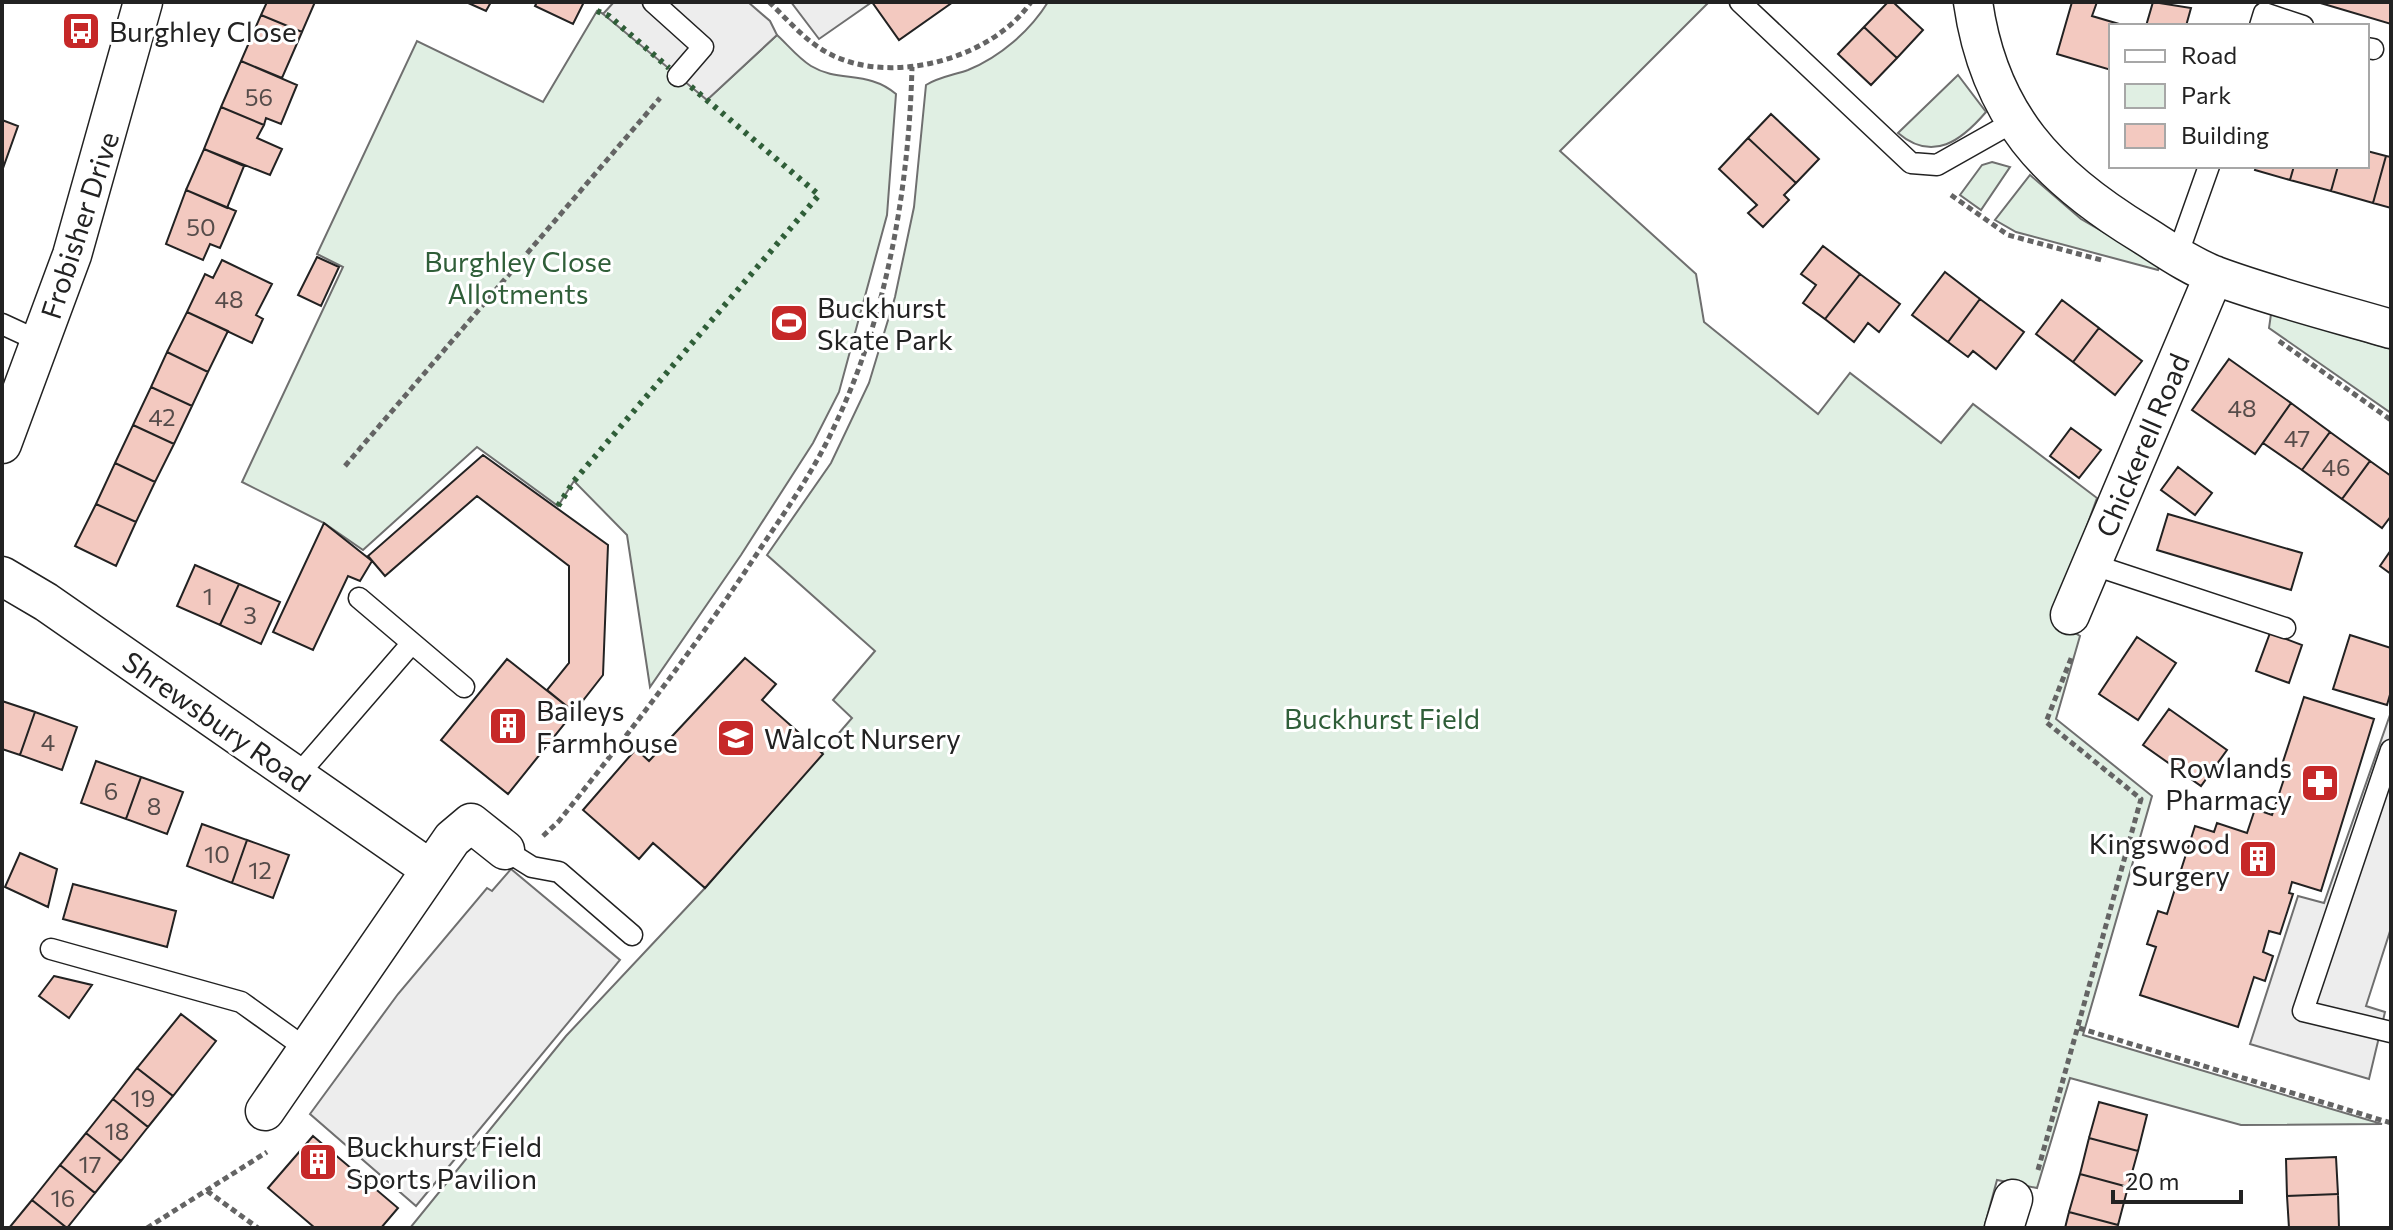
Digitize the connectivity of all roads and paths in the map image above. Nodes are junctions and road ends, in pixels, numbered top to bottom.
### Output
1 (143, 2) edge
2 (653, 2) edge
3 (769, 2) edge
4 (1031, 2) edge
5 (1740, 2) edge
6 (1973, 2) edge
7 (2261, 24) edge
8 (2297, 24) edge
9 (912, 67) junction
10 (678, 76) joint
11 (2015, 121) junction
12 (1918, 165) junction
13 (2208, 168) edge
14 (2177, 256) junction
15 (2115, 263) dead end
16 (2214, 275) junction
17 (2, 324) edge
18 (2391, 329) edge
19 (2267, 332) dead end
20 (41, 342) junction
21 (2391, 420) edge
22 (2, 444) edge
23 (345, 466) dead end
24 (2091, 564) junction
25 (2, 576) edge
26 (359, 598) dead end
27 (2070, 615) joint
28 (2285, 628) dead end
29 (412, 643) junction
30 (464, 687) dead end
31 (2391, 750) edge
32 (297, 776) junction
33 (507, 851) junction
34 (430, 869) junction
35 (632, 935) dead end
36 (51, 949) dead end
37 (2079, 1028) junction
38 (2391, 1032) edge
39 (308, 1050) junction
40 (265, 1111) dead end
41 (2391, 1123) edge
42 (207, 1191) dead end
43 (2008, 1214) edge
44 (258, 1228) edge

1 - 20 street, Frobisher Drive
2 - 10 lane
3 - 9 path
4 - 9 path
5 - 12 lane
6 - 11 street
7 - 8 lane
9 - 33 path
10 - 23 path
11 - 12 lane
11 - 14 street
12 - 15 path
13 - 14 lane
14 - 16 street
16 - 18 street
16 - 24 street, Chickerell Road
17 - 20 lane
19 - 21 path
20 - 22 street, Frobisher Drive
24 - 27 street, Chickerell Road
24 - 28 lane
25 - 32 street, Shrewsbury Road
26 - 29 lane
27 - 37 path
29 - 30 lane
29 - 32 lane
31 - 38 lane
32 - 34 street, Shrewsbury Road
33 - 34 street
33 - 35 lane
34 - 39 street
36 - 39 lane
37 - 41 path
37 - 43 path
39 - 40 street
42 - 44 path

